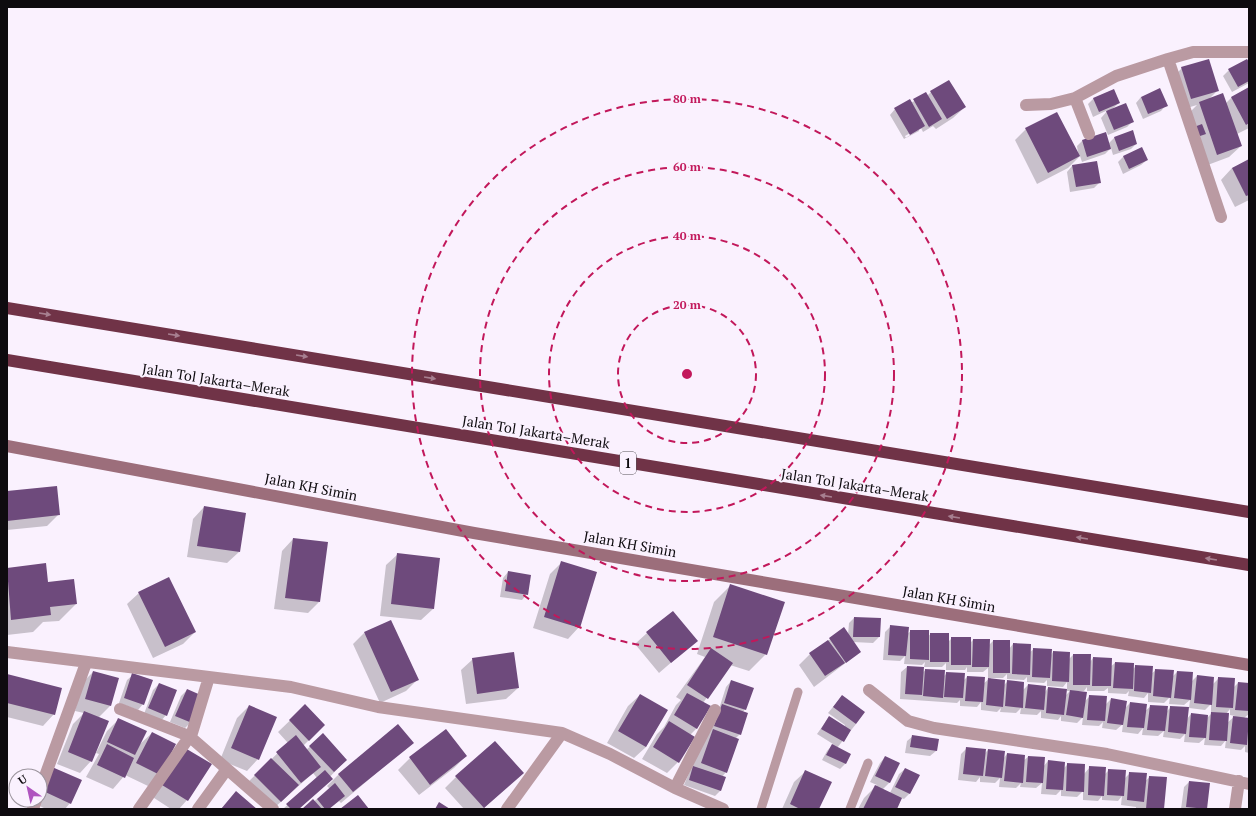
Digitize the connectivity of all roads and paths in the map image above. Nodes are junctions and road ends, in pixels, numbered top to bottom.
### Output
1 (1249, 52) edge
2 (1168, 59) junction
3 (1075, 98) junction
4 (1026, 105) dead end
5 (1089, 134) dead end
6 (1221, 217) dead end
7 (7, 308) edge
8 (7, 360) edge
9 (7, 446) edge
10 (1249, 512) edge
11 (1249, 565) edge
12 (7, 652) edge
13 (86, 663) junction
14 (1249, 665) edge
15 (209, 677) junction
16 (870, 690) dead end
17 (798, 692) dead end
18 (120, 709) dead end
19 (715, 710) dead end
20 (562, 733) junction
21 (189, 736) junction
22 (868, 763) dead end
23 (48, 768) edge
24 (227, 769) junction
25 (1244, 783) edge
26 (675, 788) junction
27 (139, 809) edge
28 (198, 809) edge
29 (273, 809) edge
30 (507, 809) edge
31 (724, 809) edge
32 (761, 809) edge
33 (850, 809) edge
34 (1235, 809) edge

1 - 2 street
2 - 3 street
2 - 6 street
3 - 4 street
3 - 5 street
7 -> 10 highway
11 -> 8 highway, Jalan Tol Jakarta–Merak / 1
9 - 14 street, Jalan KH Simin
12 - 13 street
13 - 15 street
13 - 23 street
15 - 20 street
15 - 21 street
16 - 25 street
17 - 32 lane
18 - 21 street
19 - 26 street
20 - 26 street
20 - 30 street
21 - 24 street
21 - 27 street
22 - 33 lane
24 - 28 street
24 - 29 street
25 - 34 street
26 - 31 street

